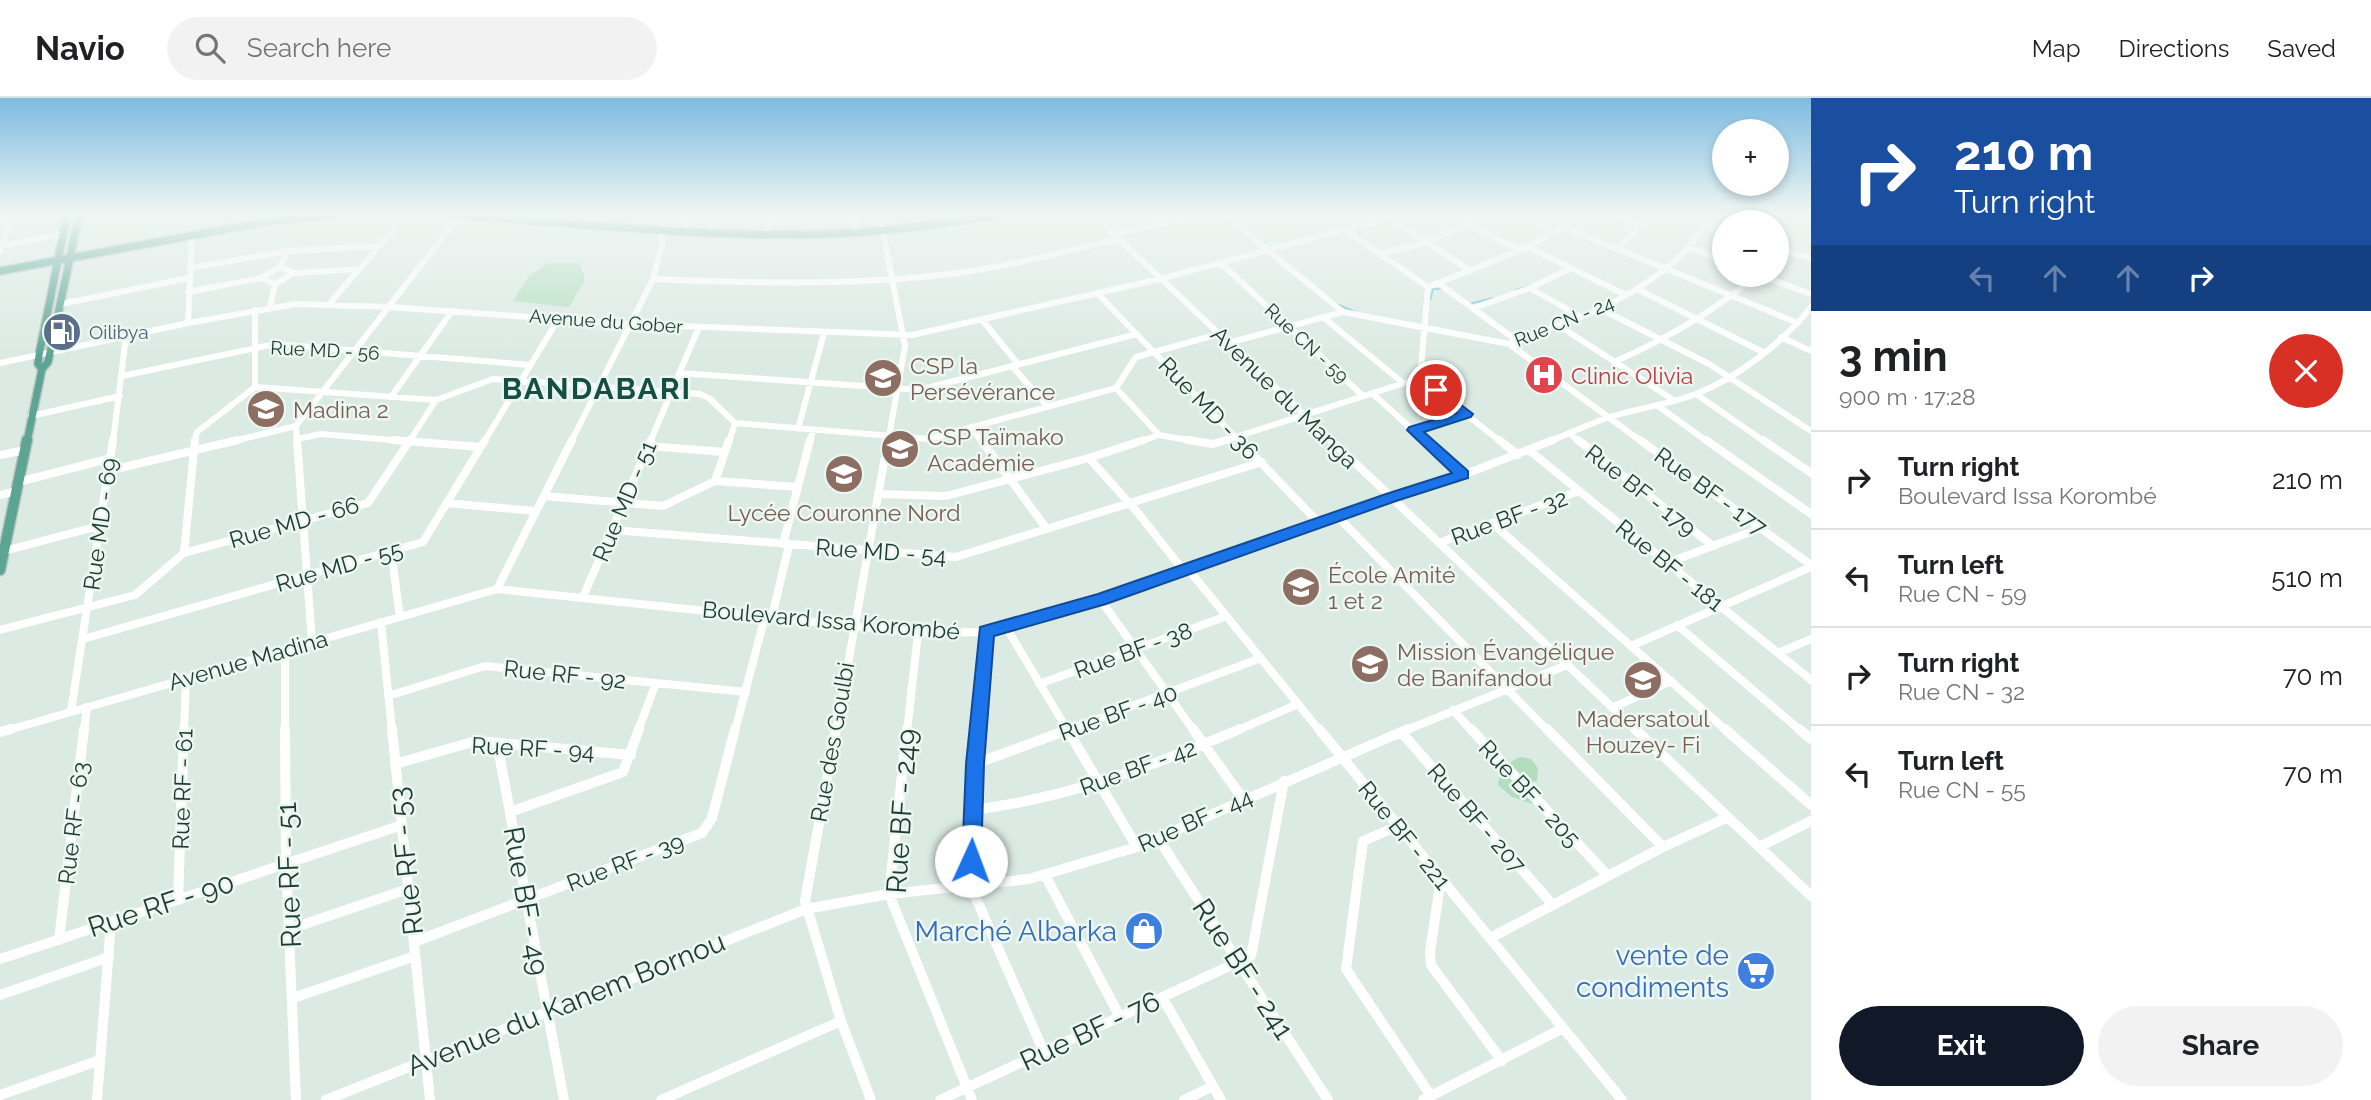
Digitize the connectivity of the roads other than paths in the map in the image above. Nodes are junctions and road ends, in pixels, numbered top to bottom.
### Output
1 (39, 262) edge
2 (58, 262) edge
3 (70, 262) edge
4 (190, 262) edge
5 (226, 262) edge
6 (283, 262) edge
7 (366, 262) edge
8 (424, 262) edge
9 (657, 262) edge
10 (889, 262) edge
11 (1017, 262) edge
12 (1142, 262) edge
13 (1225, 262) edge
14 (1281, 262) edge
15 (1391, 262) edge
16 (1457, 262) edge
17 (1492, 262) edge
18 (1558, 262) edge
19 (1648, 262) edge
20 (1673, 262) edge
21 (1221, 263) junction
22 (280, 267) junction
23 (190, 268) junction
24 (1571, 268) junction
25 (0, 269) edge
26 (359, 269) junction
27 (1665, 269) junction
28 (1471, 271) junction
29 (295, 273) junction
30 (189, 278) junction
31 (261, 278) junction
32 (892, 278) junction
33 (653, 279) junction
34 (1160, 279) junction
35 (1438, 283) junction
36 (275, 284) junction
37 (1789, 286) edge
38 (1428, 287) junction
39 (1744, 287) edge
40 (1530, 288) junction
41 (1637, 289) junction
42 (63, 292) junction
43 (188, 292) junction
44 (53, 294) junction
45 (1098, 294) junction
46 (1811, 294) edge
47 (1626, 295) junction
48 (1734, 296) junction
49 (330, 303) junction
50 (60, 306) junction
51 (270, 307) junction
52 (389, 307) junction
53 (1811, 307) edge
54 (1474, 308) junction
55 (50, 309) junction
56 (1601, 309) junction
57 (254, 310) junction
58 (452, 311) junction
59 (1343, 312) junction
60 (1581, 317) junction
61 (559, 318) junction
62 (1324, 318) junction
63 (1697, 320) junction
64 (1800, 320) junction
65 (984, 321) junction
66 (1811, 321) edge
67 (188, 323) junction
68 (629, 324) junction
69 (1558, 325) junction
70 (699, 327) junction
71 (1289, 327) junction
72 (1426, 328) junction
73 (824, 333) junction
74 (1136, 334) junction
75 (1219, 334) junction
76 (126, 336) junction
77 (903, 336) junction
78 (1781, 337) junction
79 (1517, 340) junction
80 (1662, 340) junction
81 (1228, 343) junction
82 (1508, 344) junction
83 (255, 348) junction
84 (355, 351) junction
85 (1811, 351) edge
86 (1154, 352) junction
87 (1763, 352) junction
88 (50, 353) junction
89 (39, 355) junction
90 (421, 356) junction
91 (1614, 362) junction
92 (0, 363) edge
93 (530, 365) junction
94 (1015, 365) junction
95 (42, 369) junction
96 (679, 373) junction
97 (122, 376) junction
98 (1729, 377) junction
99 (1420, 378) junction
100 (520, 382) junction
101 (810, 383) junction
102 (1403, 383) junction
103 (255, 387) junction
104 (597, 388) junction
105 (1116, 388) junction
106 (897, 389) junction
107 (323, 392) junction
108 (670, 393) junction
109 (1372, 393) junction
110 (1696, 394) junction
111 (1363, 396) junction
112 (120, 397) junction
113 (391, 397) junction
114 (436, 400) junction
115 (1675, 401) junction
116 (1047, 406) junction
117 (1658, 406) junction
118 (1466, 414) junction
119 (1303, 415) junction
120 (31, 416) junction
121 (1611, 417) junction
122 (735, 423) junction
123 (296, 426) junction
124 (971, 427) junction
125 (798, 429) junction
126 (813, 430) junction
127 (1414, 430) junction
128 (1811, 431) edge
129 (1570, 434) junction
130 (1159, 435) junction
131 (888, 436) junction
132 (1238, 437) junction
133 (297, 439) junction
134 (409, 441) junction
135 (648, 446) junction
136 (480, 447) junction
137 (25, 450) junction
138 (1529, 450) junction
139 (191, 451) junction
140 (723, 452) junction
141 (1518, 455) junction
142 (0, 456) edge
143 (1089, 458) junction
144 (108, 459) junction
145 (1262, 462) junction
146 (107, 471) junction
147 (1811, 473) edge
148 (1463, 475) junction
149 (1010, 479) junction
150 (715, 481) junction
151 (17, 486) junction
152 (798, 487) junction
153 (1579, 491) junction
154 (878, 494) junction
155 (0, 495) edge
156 (544, 496) junction
157 (1391, 497) junction
158 (446, 503) junction
159 (623, 503) junction
160 (1128, 503) junction
161 (536, 511) junction
162 (1811, 514) edge
163 (1337, 516) junction
164 (303, 520) junction
165 (1319, 523) junction
166 (1492, 523) junction
167 (99, 526) junction
168 (1761, 528) junction
169 (1047, 529) junction
170 (612, 530) junction
171 (1440, 543) junction
172 (786, 545) junction
173 (1713, 546) junction
174 (4, 551) junction
175 (391, 551) junction
176 (867, 552) junction
177 (184, 553) junction
178 (1667, 563) junction
179 (1811, 566) edge
180 (0, 567) edge
181 (1186, 570) junction
182 (307, 575) junction
183 (496, 589) junction
184 (583, 597) junction
185 (1101, 599) junction
186 (1721, 606) junction
187 (88, 608) junction
188 (768, 616) junction
189 (1227, 616) junction
190 (400, 617) junction
191 (381, 622) junction
192 (1677, 625) junction
193 (853, 626) junction
194 (1006, 627) junction
195 (0, 630) edge
196 (986, 632) junction
197 (918, 633) junction
198 (83, 639) junction
199 (1811, 639) edge
200 (312, 642) junction
201 (1631, 646) junction
202 (1134, 649) junction
203 (285, 650) junction
204 (1778, 653) junction
205 (1261, 658) junction
206 (1567, 665) junction
207 (186, 678) junction
208 (1811, 680) edge
209 (1671, 681) junction
210 (656, 683) junction
211 (1039, 684) junction
212 (1507, 688) junction
213 (746, 692) junction
214 (1167, 694) junction
215 (388, 696) junction
216 (1298, 704) junction
217 (87, 707) junction
218 (1612, 708) junction
219 (1453, 710) junction
220 (71, 711) junction
221 (1069, 731) junction
222 (0, 732) edge
223 (1401, 732) junction
224 (1811, 739) edge
225 (497, 743) junction
226 (1202, 744) junction
227 (631, 755) junction
228 (1341, 756) junction
229 (396, 764) junction
230 (975, 764) junction
231 (1284, 780) junction
232 (1100, 783) junction
233 (1243, 799) junction
234 (1811, 805) edge
235 (973, 810) junction
236 (510, 812) junction
237 (1726, 818) junction
238 (1811, 821) edge
239 (402, 825) junction
240 (1398, 826) junction
241 (1158, 838) junction
242 (1137, 846) junction
243 (1664, 847) junction
244 (1759, 847) junction
245 (286, 863) junction
246 (1045, 876) junction
247 (1608, 876) junction
248 (1441, 878) junction
249 (971, 887) junction
250 (408, 889) junction
251 (889, 894) junction
252 (1811, 897) edge
253 (178, 900) junction
254 (525, 900) junction
255 (1553, 905) junction
256 (806, 909) junction
257 (111, 922) junction
258 (290, 929) junction
259 (1490, 938) junction
260 (59, 940) junction
261 (414, 943) junction
262 (415, 956) junction
263 (109, 957) junction
264 (0, 959) edge
265 (1240, 962) junction
266 (0, 995) edge
267 (1162, 997) junction
268 (293, 998) junction
269 (546, 1012) junction
270 (1120, 1017) junction
271 (841, 1021) junction
272 (1563, 1028) junction
273 (1044, 1052) junction
274 (100, 1060) junction
275 (426, 1060) junction
276 (1502, 1061) junction
277 (1213, 1086) junction
278 (967, 1088) junction
279 (0, 1096) edge
280 (1427, 1098) edge
281 (97, 1100) edge
282 (296, 1100) edge
283 (326, 1100) edge
284 (430, 1100) edge
285 (564, 1100) edge
286 (661, 1100) edge
287 (871, 1100) edge
288 (940, 1100) edge
289 (972, 1100) edge
290 (1184, 1100) edge
291 (1221, 1100) edge
292 (1328, 1100) edge
293 (1622, 1100) edge

1 - 25 main road
2 - 44 main road
3 - 42 main road
4 - 23 street
5 - 23 street
6 - 22 street
7 - 26 street
8 - 52 street
9 - 33 street
10 - 32 street, Rue des Goulbi
11 - 32 street
12 - 34 street, Avenue du Manga
13 - 21 street, Avenue du Gober
14 - 59 street
15 - 38 street
16 - 28 street
17 - 28 street
18 - 24 street
19 - 27 street
20 - 27 street, Rue CN - 24
21 - 34 street, Avenue du Gober
21 - 71 street, Rue CN - 59
22 - 29 street
22 - 31 street
23 - 30 street
24 - 40 street
24 - 47 street
26 - 29 street
26 - 49 street
27 - 41 street, Rue CN - 24
27 - 48 street
28 - 35 street
29 - 36 street
30 - 43 street
30 - 50 street
31 - 36 street
31 - 43 street
32 - 33 street
32 - 77 street, Rue des Goulbi
33 - 68 street
34 - 45 street, Avenue du Gober
34 - 75 street, Avenue du Manga
35 - 38 street
35 - 54 street
36 - 51 street
37 - 46 street
38 - 72 street
39 - 48 street
40 - 54 street
40 - 60 street
41 - 47 street, Rue CN - 24
41 - 63 street
42 - 44 main road
42 - 50 main road
43 - 67 street
44 - 55 main road
45 - 65 street, Avenue du Gober
45 - 74 street, Rue MD - 36
47 - 56 street, Rue CN - 24
48 - 63 street
48 - 64 street
49 - 51 street, Avenue du Gober
49 - 52 street, Avenue du Gober
50 - 55 main road
50 - 88 main road
51 - 57 street, Avenue du Gober
52 - 58 street, Avenue du Gober
52 - 84 street
53 - 64 street, Boulevard Issa Korombé
54 - 79 street
55 - 89 main road
56 - 60 street, Rue CN - 24
56 - 80 street
57 - 67 street, Avenue du Gober
57 - 83 street
58 - 61 street, Avenue du Gober
58 - 90 street
59 - 62 street
59 - 72 street, Rue CN - 24
60 - 69 street, Rue CN - 24
61 - 68 street, Avenue du Gober
61 - 93 street, Rue MD - 55
62 - 71 street
62 - 102 street
63 - 80 street
63 - 87 street
64 - 66 street
64 - 78 street, Boulevard Issa Korombé
65 - 77 street, Avenue du Gober
65 - 94 street
67 - 76 street, Avenue du Gober
68 - 70 street, Avenue du Gober
68 - 104 street
69 - 79 street, Rue CN - 24
69 - 91 street
70 - 73 street, Avenue du Gober
70 - 96 street, Rue MD - 51
71 - 81 street
71 - 111 street, Rue CN - 59
72 - 82 street, Rue CN - 24
72 - 99 street
73 - 77 street, Avenue du Gober
73 - 101 street
74 - 86 street, Rue MD - 36
74 - 94 street
75 - 81 street, Avenue du Manga
75 - 86 street
76 - 88 street, Avenue du Gober
76 - 97 street, Rue MD - 69
77 - 106 street, Rue des Goulbi
78 - 85 street
78 - 87 street, Boulevard Issa Korombé
79 - 82 street, Rue CN - 24
80 - 91 street
80 - 98 street
81 - 119 street, Avenue du Manga
82 - 121 street, Rue BF - 177
83 - 84 street, Rue MD - 56
83 - 97 street, Rue MD - 56
83 - 103 street
84 - 90 street, Rue MD - 56
84 - 107 street
86 - 105 street
86 - 132 street, Rue MD - 36
87 - 98 street, Boulevard Issa Korombé
88 - 89 street, Avenue du Gober
88 - 95 main road
89 - 92 street, Avenue du Gober
89 - 95 main road
90 - 93 street, Rue MD - 56
90 - 113 street
91 - 115 street
93 - 100 street, Rue MD - 55
94 - 106 street
94 - 116 street
95 - 120 main road
96 - 101 street
96 - 108 street, Rue MD - 51
97 - 112 street, Rue MD - 69
98 - 110 street, Boulevard Issa Korombé
98 - 128 street
99 - 102 street
99 - 118 street
100 - 104 street
100 - 114 street
100 - 136 street, Rue MD - 55
101 - 106 street
101 - 125 street
102 - 109 street
103 - 107 street
103 - 139 street
104 - 108 street
104 - 156 street
105 - 116 street
105 - 130 street
106 - 131 street, Rue des Goulbi
107 - 113 street
107 - 123 street
108 - 122 street
108 - 135 street, Rue MD - 51
109 - 111 street
109 - 127 street, Rue CN - 59
110 - 115 street, Boulevard Issa Korombé
110 - 147 street
111 - 119 street
112 - 120 street
112 - 144 street, Rue MD - 69
113 - 114 street
114 - 134 street, Rue MD - 66
115 - 117 street, Boulevard Issa Korombé
116 - 124 street
117 - 121 street, Boulevard Issa Korombé
117 - 162 street
118 - 127 street
118 - 141 street
119 - 132 street
119 - 157 street, Avenue du Manga
120 - 137 main road
121 - 129 street, Boulevard Issa Korombé
121 - 168 street, Rue BF - 177
122 - 125 street
122 - 140 street
123 - 133 street
123 - 139 street
124 - 131 street
124 - 149 street
125 - 126 street
126 - 131 street
126 - 152 street, Rue RF - 39
127 - 148 street, Rue CN - 59
129 - 138 street, Boulevard Issa Korombé
129 - 173 street, Rue BF - 179
130 - 132 street
130 - 143 street
131 - 154 street, Rue des Goulbi
132 - 145 street, Rue MD - 36
133 - 134 street
133 - 164 street
134 - 136 street
134 - 164 street, Rue MD - 66
135 - 140 street
135 - 159 street, Rue MD - 51
136 - 158 street, Rue MD - 55
137 - 142 street
137 - 151 main road
138 - 141 street, Boulevard Issa Korombé
138 - 153 street, Rue BF - 181
139 - 146 street
139 - 177 street
140 - 150 street
141 - 148 street, Boulevard Issa Korombé
143 - 149 street
143 - 160 street, Rue BF - 221
144 - 146 street, Rue MD - 69
144 - 151 street
145 - 160 street, Rue MD - 54
145 - 165 street, Rue MD - 36
146 - 167 street, Rue MD - 69
148 - 157 street, Boulevard Issa Korombé
149 - 154 street
149 - 169 street
150 - 152 street
150 - 159 street
151 - 155 street
151 - 174 main road
152 - 172 street, Rue RF - 39
153 - 166 street, Rue BF - 32
153 - 178 street, Rue BF - 181
154 - 176 street, Rue des Goulbi
156 - 159 street
156 - 161 street
157 - 163 street, Boulevard Issa Korombé
157 - 171 street, Avenue du Manga
158 - 161 street
158 - 175 street, Rue MD - 55
159 - 170 street, Rue MD - 51
160 - 169 street, Rue MD - 54
160 - 181 street, Rue BF - 221
161 - 183 street
163 - 165 street, Boulevard Issa Korombé
163 - 212 street
164 - 177 street, Rue MD - 66
164 - 182 street
165 - 181 street, Boulevard Issa Korombé
166 - 171 street, Rue BF - 32
166 - 201 street
167 - 174 street
167 - 187 street, Rue MD - 69
168 - 173 street
168 - 179 street, Rue BF - 177
169 - 176 street, Rue MD - 54
170 - 172 street, Rue MD - 54
170 - 184 street, Rue MD - 51
171 - 206 street, Avenue du Manga
172 - 176 street, Rue MD - 54
172 - 188 street, Rue RF - 39
173 - 178 street
174 - 180 main road
175 - 182 street, Rue MD - 55
175 - 190 street
176 - 193 street, Rue des Goulbi
177 - 187 street
178 - 186 street, Rue BF - 181
179 - 186 street
181 - 185 street, Boulevard Issa Korombé
181 - 189 street, Rue BF - 221
182 - 198 street, Rue MD - 55
182 - 200 street
183 - 184 street, Boulevard Issa Korombé
183 - 190 street, Avenue Madina
184 - 188 street, Boulevard Issa Korombé
185 - 194 street, Boulevard Issa Korombé
185 - 202 street
186 - 192 street
186 - 204 street, Rue BF - 181
187 - 195 street
187 - 198 street, Rue MD - 69
188 - 193 street, Boulevard Issa Korombé
188 - 213 street, Rue RF - 39
189 - 202 street, Rue BF - 38
189 - 205 street, Rue BF - 221
190 - 191 street, Avenue Madina
191 - 200 street, Avenue Madina
191 - 215 street, Rue RF - 53
192 - 201 street
192 - 224 street
193 - 197 street, Boulevard Issa Korombé
193 - 256 street, Rue des Goulbi
194 - 196 street, Boulevard Issa Korombé
194 - 211 street
196 - 197 street, Boulevard Issa Korombé
196 - 230 street
197 - 251 street, Rue BF - 249
198 - 220 street, Rue MD - 69
199 - 204 street
200 - 203 street, Avenue Madina
201 - 209 street
202 - 211 street, Rue BF - 38
202 - 214 street
203 - 207 street, Avenue Madina
203 - 245 street, Rue RF - 51
204 - 208 street, Rue BF - 181
205 - 214 street, Rue BF - 40
205 - 216 street, Rue BF - 221
206 - 212 street, Rue BF - 44
206 - 218 street, Avenue du Manga
207 - 217 street, Avenue Madina
207 - 253 street, Rue RF - 61
209 - 218 street
209 - 234 street
210 - 213 street, Rue RF - 92
210 - 215 street, Rue RF - 92
210 - 227 street
211 - 221 street
212 - 219 street, Rue BF - 44
212 - 243 street
213 - 254 street, Rue RF - 39
214 - 221 street, Rue BF - 40
214 - 226 street
215 - 229 street, Rue RF - 53
216 - 226 street, Rue BF - 42
216 - 228 street, Rue BF - 221
217 - 220 street, Avenue Madina
217 - 260 street, Rue RF - 63
218 - 237 street, Avenue du Manga
219 - 223 street, Rue BF - 44
219 - 247 street, Rue BF - 205
220 - 222 street, Avenue Madina
221 - 230 street, Rue BF - 40
221 - 232 street
223 - 228 street, Rue BF - 44
223 - 255 street, Rue BF - 207
225 - 227 street, Rue RF - 94
225 - 229 street, Rue RF - 94
225 - 236 street, Rue BF - 49
226 - 232 street, Rue BF - 42
226 - 233 street
227 - 236 street
228 - 231 street, Rue BF - 44
228 - 240 street, Rue BF - 221
229 - 239 street, Rue RF - 53
230 - 235 street
231 - 233 street, Rue BF - 44
231 - 265 street
232 - 235 street, Rue BF - 42
232 - 242 street
233 - 241 street, Rue BF - 44
235 - 249 street
236 - 254 street, Rue BF - 49
237 - 243 street
237 - 244 street, Avenue du Manga
238 - 244 street
239 - 245 street, Rue RF - 90
239 - 250 street, Rue RF - 53
240 - 248 street, Rue BF - 221
240 - 280 street
241 - 242 street, Rue BF - 44
241 - 265 street, Rue BF - 241
242 - 246 street, Rue BF - 44
243 - 247 street
244 - 252 street, Avenue du Manga
245 - 253 street, Rue RF - 90
245 - 258 street, Rue RF - 51
246 - 249 street, Rue BF - 44
246 - 270 street
247 - 255 street
248 - 259 street, Rue BF - 221
248 - 276 street
249 - 251 street, Rue BF - 44
249 - 273 street
250 - 258 street
250 - 261 street, Rue RF - 53
251 - 256 street, Rue BF - 44
251 - 278 street, Rue BF - 249
253 - 257 street, Rue RF - 90
254 - 261 street, Rue RF - 39
254 - 269 street, Rue BF - 49
255 - 259 street
256 - 269 street, Avenue du Kanem Bornou
256 - 271 street, Rue des Goulbi
257 - 260 street, Rue RF - 90
257 - 263 street
258 - 268 street, Rue RF - 51
259 - 272 street, Rue BF - 221
260 - 264 street, Rue RF - 90
261 - 262 street, Rue RF - 53
262 - 268 street
262 - 275 street, Rue RF - 53
263 - 266 street
263 - 274 street
265 - 267 street, Rue BF - 76
265 - 292 street, Rue BF - 241
267 - 270 street, Rue BF - 76
267 - 277 street
268 - 282 street, Rue RF - 51
269 - 275 street, Avenue du Kanem Bornou
269 - 285 street, Rue BF - 49
270 - 273 street, Rue BF - 76
271 - 286 street
271 - 287 street, Rue des Goulbi
272 - 276 street
272 - 293 street, Rue BF - 221
273 - 278 street, Rue BF - 76
274 - 279 street
274 - 281 street
275 - 283 street, Avenue du Kanem Bornou
275 - 284 street, Rue RF - 53
276 - 280 street
277 - 290 street
277 - 291 street
278 - 288 street, Rue BF - 76
278 - 289 street, Rue BF - 249

